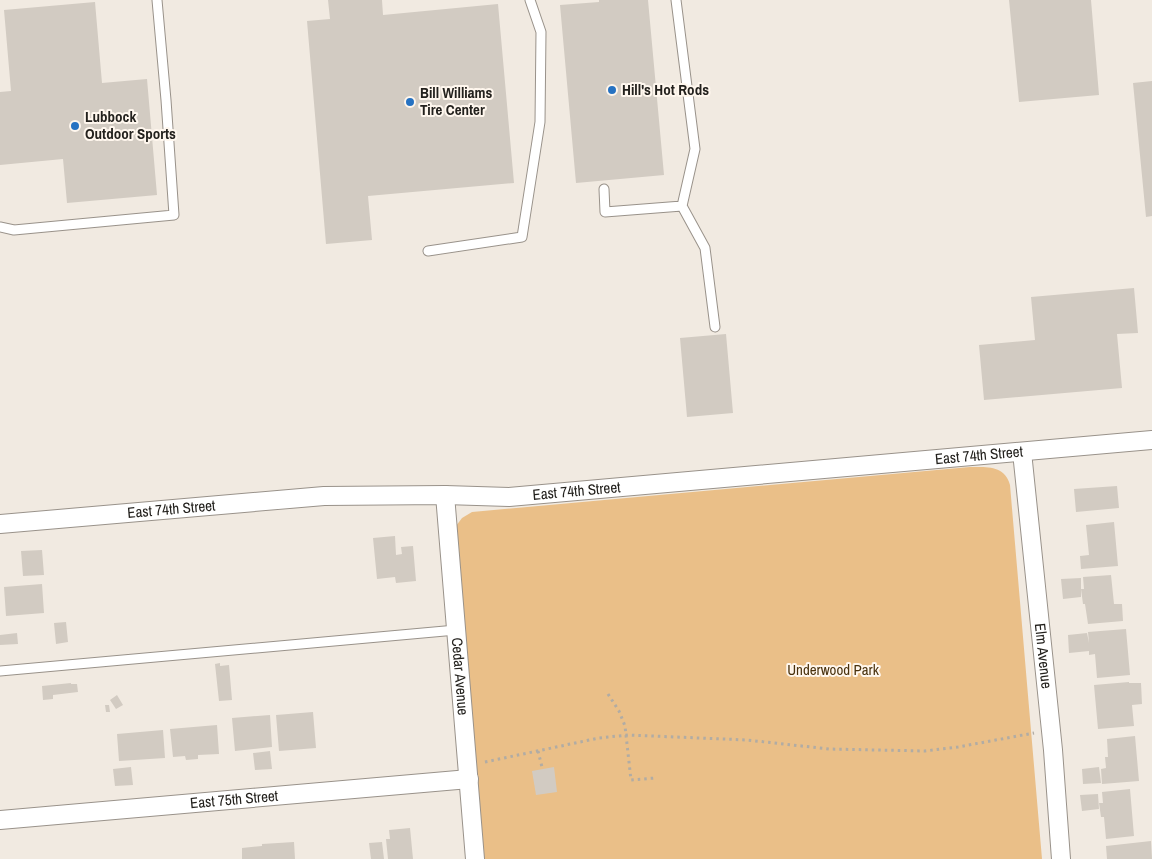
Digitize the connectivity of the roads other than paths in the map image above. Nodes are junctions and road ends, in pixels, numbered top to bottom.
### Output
1 (156, 0) edge
2 (530, 0) edge
3 (676, 0) edge
4 (604, 189) dead end
5 (682, 206) junction
6 (0, 227) edge
7 (428, 251) dead end
8 (714, 327) dead end
9 (1152, 440) edge
10 (1022, 452) junction
11 (444, 495) junction
12 (0, 524) edge
13 (456, 630) junction
14 (0, 671) edge
15 (468, 772) junction
16 (0, 820) edge
17 (475, 859) edge
18 (1061, 859) edge

1 - 6 lane
2 - 7 lane
3 - 5 lane
4 - 5 lane
5 - 8 lane
9 - 10 street, East 74th Street
10 - 11 street, East 74th Street
10 - 18 street, Elm Avenue
11 - 12 street, East 74th Street
11 - 13 street, Cedar Avenue
13 - 14 lane
13 - 15 street, Cedar Avenue
15 - 16 street, East 75th Street
15 - 17 street, Cedar Avenue

